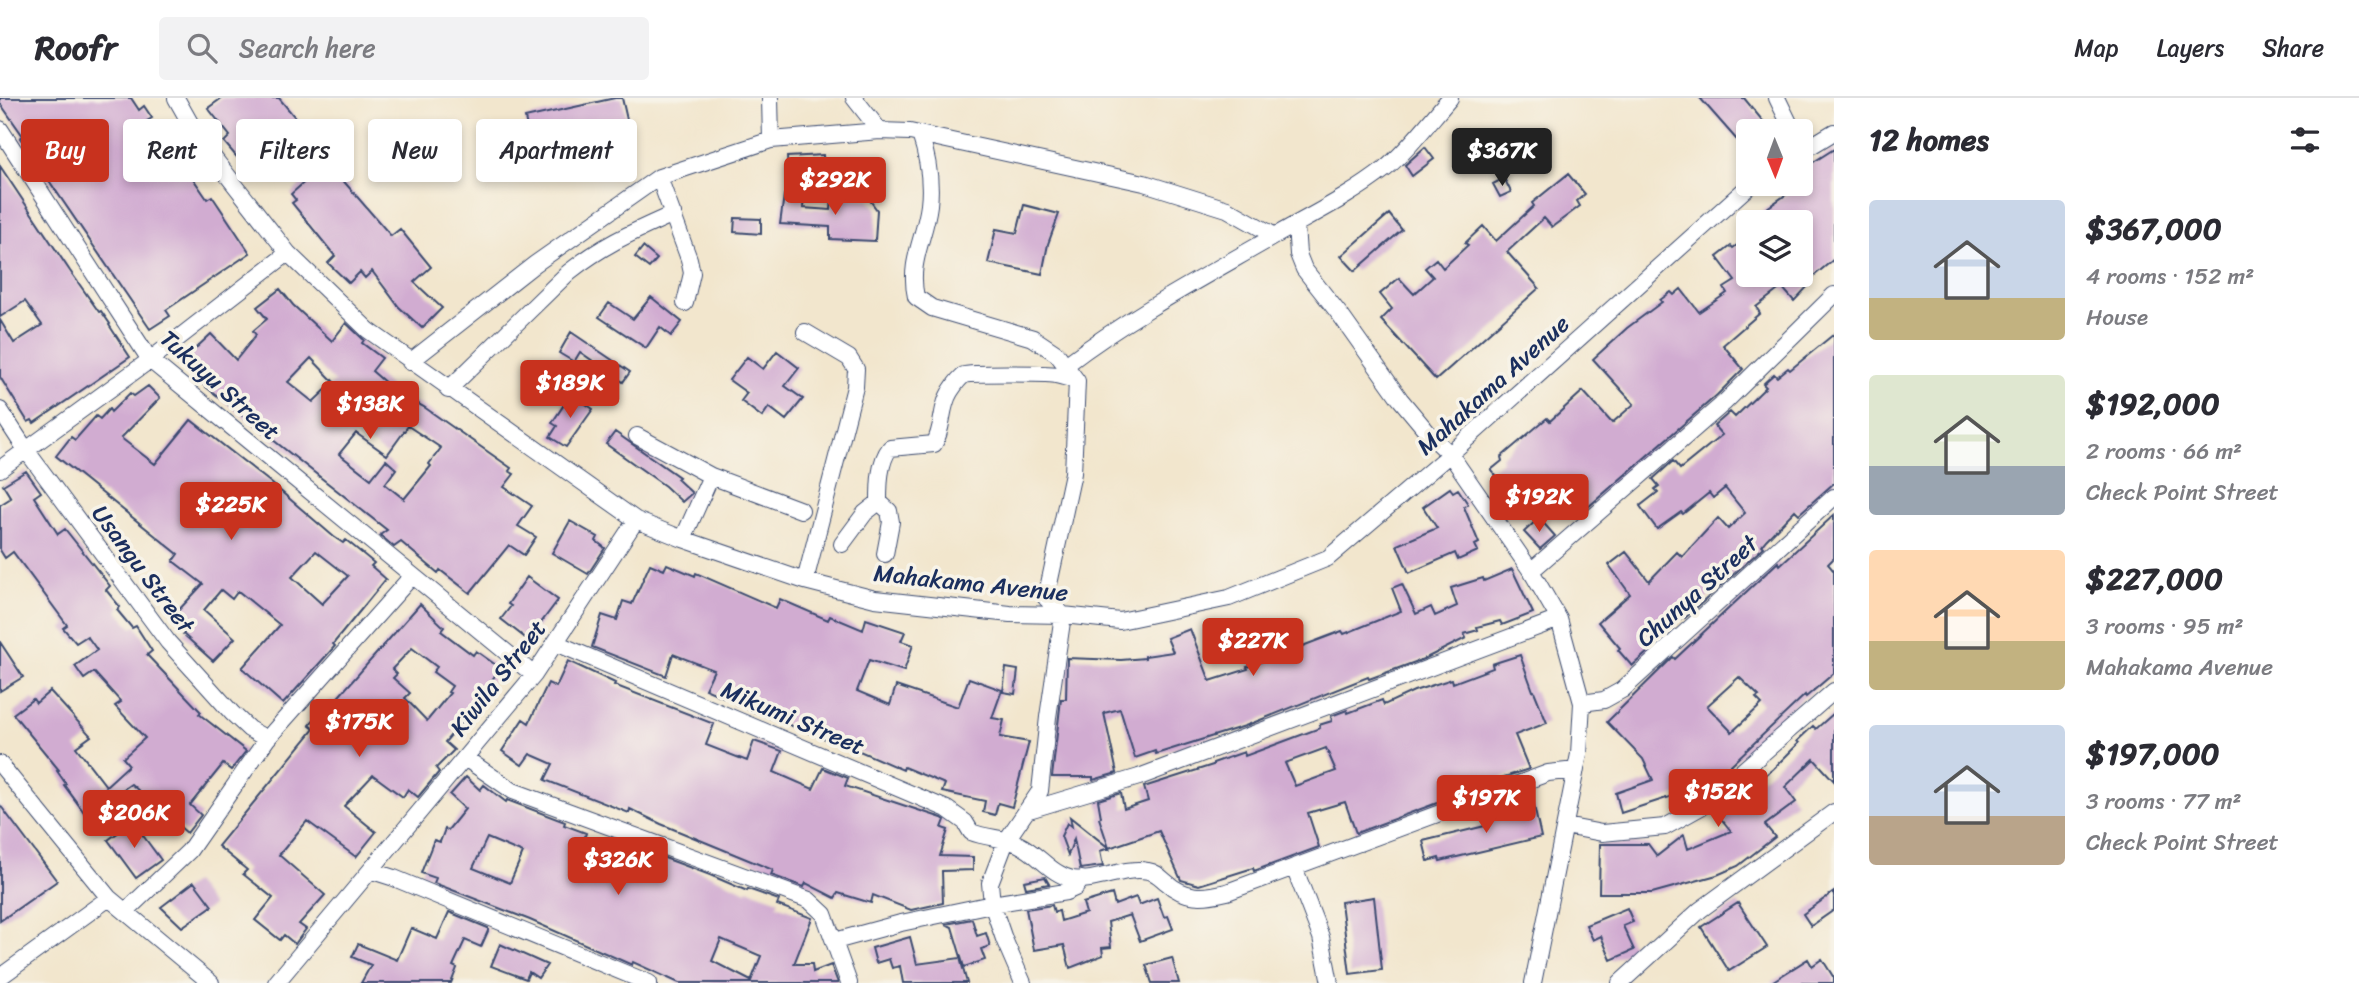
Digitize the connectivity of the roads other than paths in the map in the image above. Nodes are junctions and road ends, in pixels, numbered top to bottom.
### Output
1 (176, 98) edge
2 (770, 98) edge
3 (854, 98) edge
4 (1450, 98) edge
5 (1777, 98) edge
6 (1787, 119) edge
7 (0, 129) edge
8 (880, 131) junction
9 (1834, 132) edge
10 (920, 134) junction
11 (771, 140) junction
12 (1813, 143) edge
13 (659, 177) junction
14 (1738, 196) edge
15 (673, 214) junction
16 (1296, 225) junction
17 (1275, 236) junction
18 (288, 253) junction
19 (1834, 295) edge
20 (685, 303) dead end
21 (805, 332) dead end
22 (150, 360) junction
23 (410, 362) junction
24 (1067, 364) junction
25 (1077, 381) junction
26 (448, 390) junction
27 (0, 410) edge
28 (637, 436) dead end
29 (26, 450) junction
30 (1450, 454) junction
31 (0, 469) edge
32 (711, 476) junction
33 (1834, 497) edge
34 (879, 502) junction
35 (801, 510) dead end
36 (636, 520) junction
37 (683, 539) junction
38 (842, 544) dead end
39 (885, 554) dead end
40 (1531, 571) junction
41 (412, 576) junction
42 (805, 581) junction
43 (1063, 615) junction
44 (1559, 619) junction
45 (556, 643) junction
46 (534, 675) junction
47 (1834, 691) edge
48 (1582, 703) junction
49 (267, 739) junction
50 (465, 758) junction
51 (0, 764) edge
52 (1576, 770) junction
53 (1029, 810) junction
54 (1834, 812) edge
55 (1564, 826) junction
56 (1006, 841) junction
57 (1294, 867) junction
58 (372, 871) junction
59 (1082, 879) junction
60 (109, 898) junction
61 (992, 904) junction
62 (126, 911) junction
63 (835, 941) junction
64 (0, 977) edge
65 (211, 983) edge
66 (276, 983) edge
67 (649, 983) edge
68 (849, 983) edge
69 (1023, 983) edge
70 (1330, 983) edge
71 (1533, 983) edge
72 (1620, 983) edge

1 - 18 street, Mahakama Avenue
2 - 11 street
3 - 8 street
4 - 16 street
5 - 6 street
7 - 22 street, Tukuyu Street
8 - 10 street
8 - 11 street
9 - 12 street
10 - 17 street
10 - 24 street
11 - 13 street
13 - 15 street
13 - 23 street
14 - 30 street, Mahakama Avenue
15 - 20 street
15 - 26 street
16 - 17 street
16 - 30 street
17 - 24 street
18 - 22 street
18 - 23 street, Mahakama Avenue
19 - 40 street
21 - 42 street
22 - 29 street
22 - 41 street, Tukuyu Street
23 - 26 street, Mahakama Avenue
24 - 25 street
25 - 34 street
25 - 43 street
26 - 36 street, Mahakama Avenue
27 - 29 street, Usangu Street
28 - 32 street
29 - 31 street
29 - 49 street, Usangu Street
30 - 40 street
30 - 43 street, Mahakama Avenue
32 - 35 street
32 - 37 street
33 - 48 street, Chunya Street
34 - 38 street
34 - 39 street
36 - 37 street, Mahakama Avenue
36 - 45 street, Kiwila Street
37 - 42 street, Mahakama Avenue
40 - 44 street
41 - 46 street, Tukuyu Street
41 - 49 street
42 - 43 street, Mahakama Avenue
43 - 53 street
44 - 48 street
44 - 53 street
45 - 46 street, Kiwila Street
45 - 56 street, Mikumi Street
46 - 50 street, Kiwila Street
47 - 55 street
48 - 52 street
49 - 62 street
50 - 58 street, Kiwila Street
50 - 63 street
51 - 60 street
52 - 55 street
52 - 57 street
53 - 56 street
54 - 72 street
55 - 71 street
56 - 59 street, Mikumi Street
56 - 61 street
57 - 59 street
57 - 70 street
58 - 66 street, Kiwila Street
58 - 67 street
59 - 61 street
60 - 62 street
60 - 64 street
61 - 63 street
61 - 69 street
62 - 65 street
63 - 68 street

